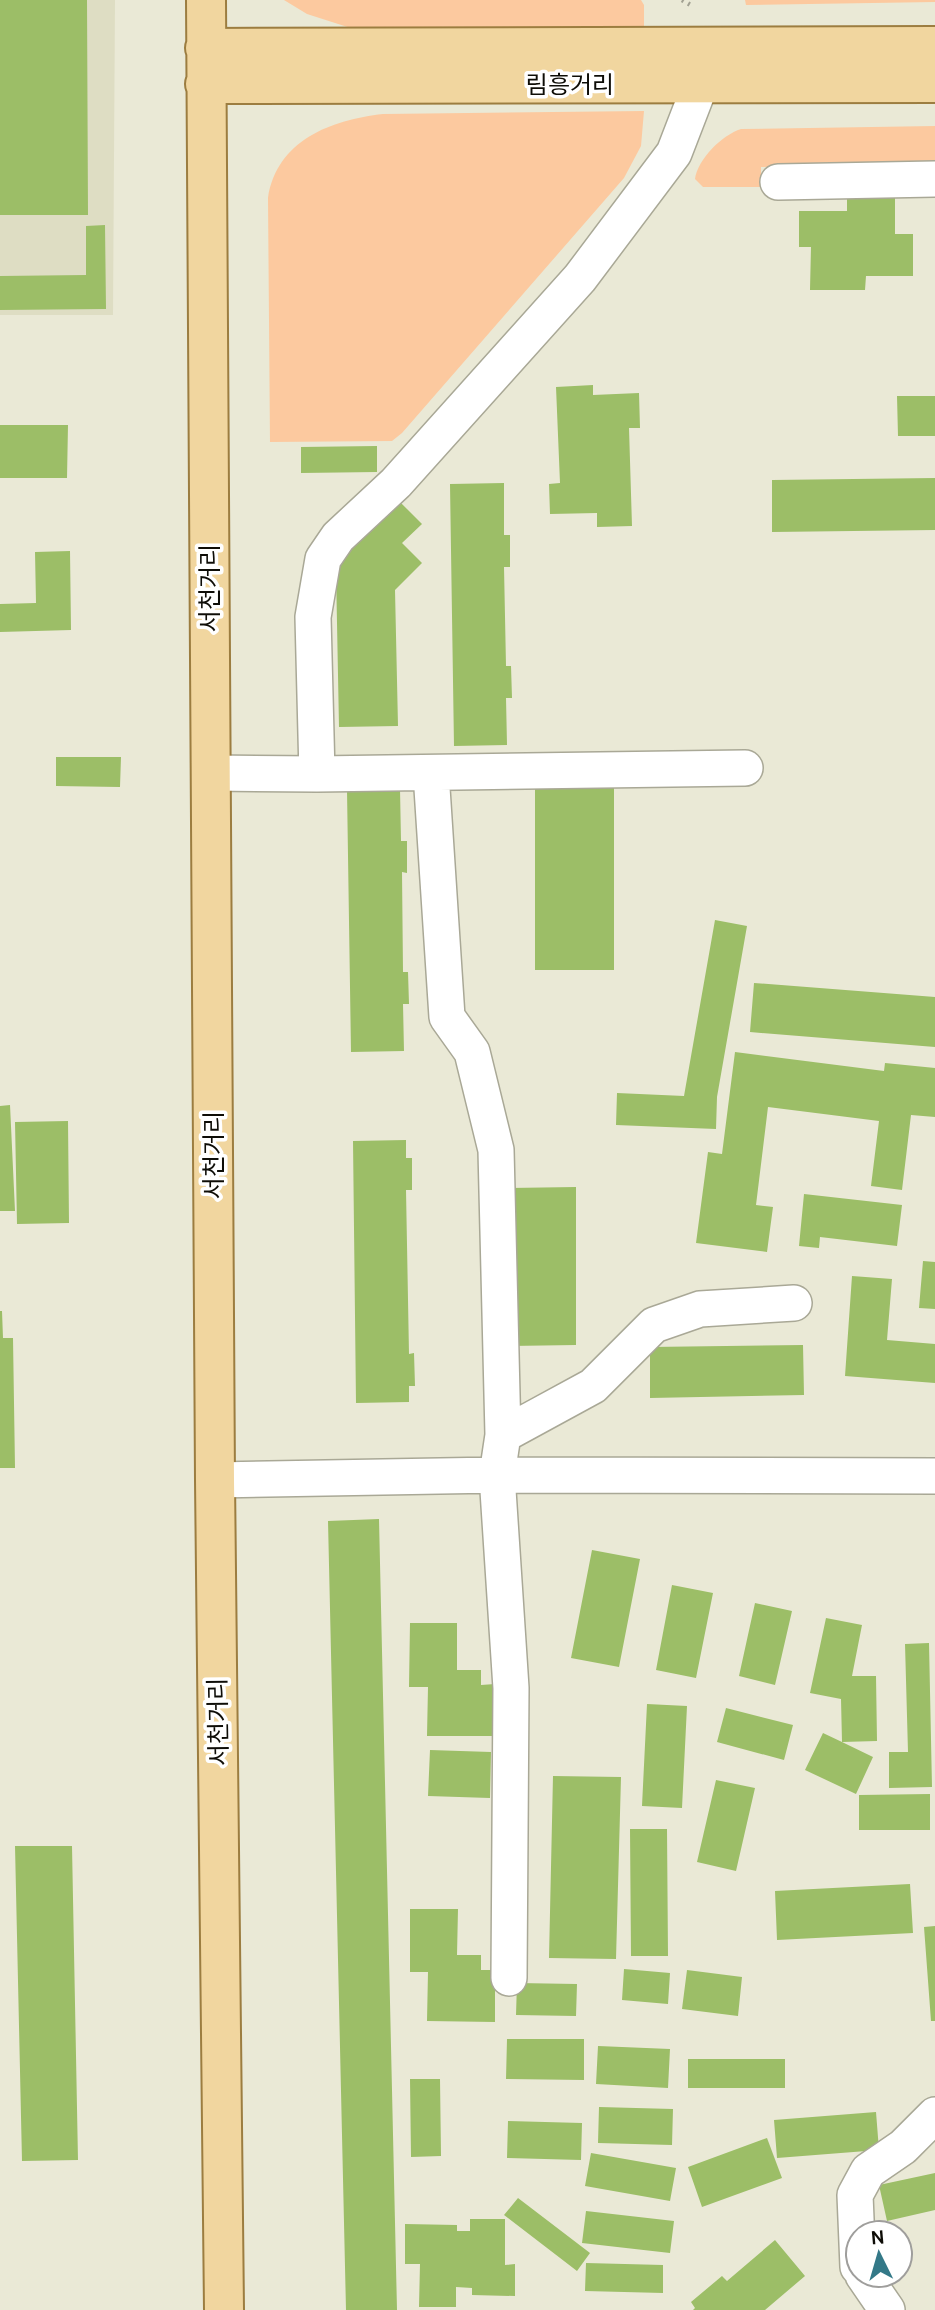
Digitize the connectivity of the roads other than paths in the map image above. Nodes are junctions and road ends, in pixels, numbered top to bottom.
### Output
1 (206, 0) edge
2 (935, 46) edge
3 (205, 66) junction
4 (701, 83) junction
5 (935, 83) edge
6 (935, 179) edge
7 (778, 182) dead end
8 (745, 768) dead end
9 (210, 773) junction
10 (431, 773) junction
11 (317, 774) junction
12 (794, 1303) dead end
13 (503, 1435) junction
14 (498, 1475) junction
15 (935, 1476) edge
16 (215, 1480) junction
17 (509, 1978) dead end
18 (935, 2115) edge
19 (856, 2219) edge
20 (873, 2289) edge
21 (224, 2310) edge
22 (887, 2310) edge

1 - 3 main road, 서천거리
2 - 3 main road, 림흥거리
3 - 4 main road, 림흥거리
3 - 9 main road, 서천거리
4 - 5 main road, 림흥거리
4 - 11 street
6 - 7 street
8 - 10 street
9 - 11 street
9 - 16 main road, 서천거리
10 - 11 street
10 - 13 street
12 - 13 street
13 - 14 street
14 - 15 street
14 - 16 street
14 - 17 street
16 - 21 main road, 서천거리
18 - 19 street
20 - 22 street

